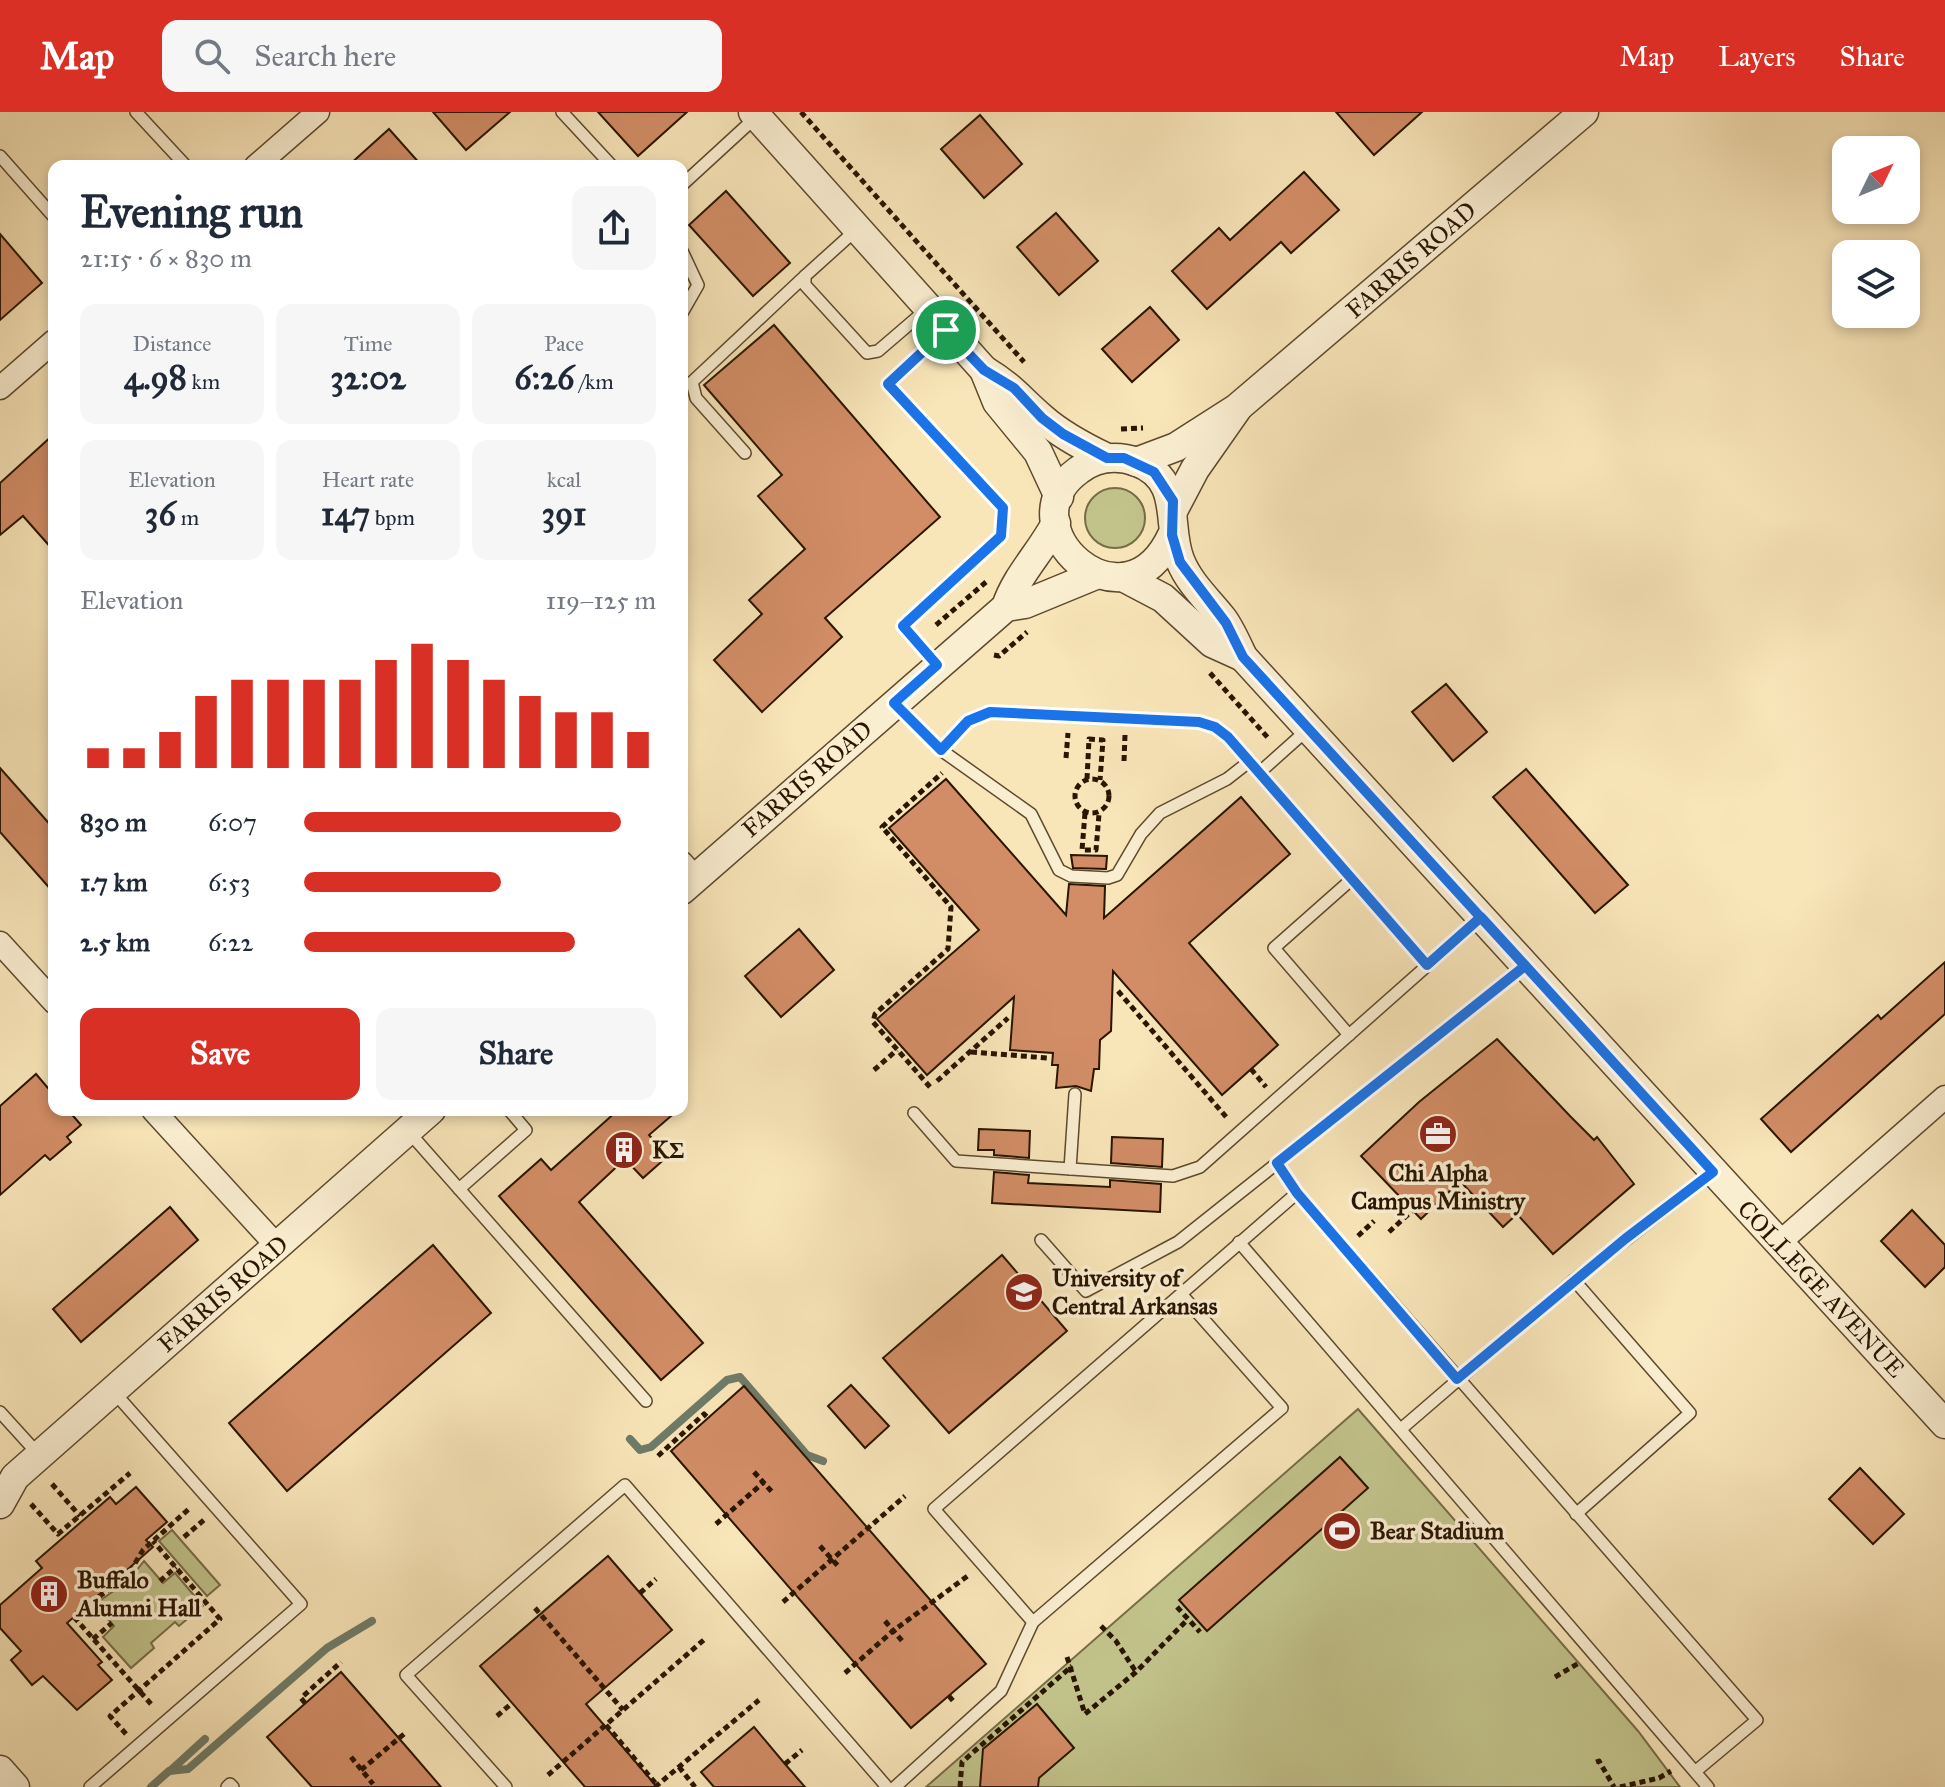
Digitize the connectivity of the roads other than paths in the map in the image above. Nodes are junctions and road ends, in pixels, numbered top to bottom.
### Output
1 (136, 112) edge
2 (318, 112) edge
3 (562, 112) edge
4 (1584, 112) edge
5 (755, 114) edge
6 (0, 156) edge
7 (180, 160) edge
8 (263, 160) edge
9 (606, 160) edge
10 (688, 179) edge
11 (48, 210) edge
12 (857, 230) junction
13 (688, 264) edge
14 (805, 276) junction
15 (688, 302) edge
16 (927, 309) junction
17 (946, 330) junction
18 (48, 346) edge
19 (984, 370) junction
20 (0, 388) edge
21 (1237, 408) junction
22 (745, 453) dead end
23 (1107, 458) junction
24 (1136, 462) junction
25 (1058, 510) junction
26 (1173, 522) junction
27 (1110, 575) junction
28 (1006, 607) junction
29 (1243, 657) junction
30 (937, 665) junction
31 (894, 703) junction
32 (1308, 728) junction
33 (941, 750) junction
34 (1250, 761) junction
35 (1260, 772) junction
36 (688, 875) edge
37 (1352, 879) junction
38 (1481, 917) junction
39 (0, 943) edge
40 (1427, 965) junction
41 (1525, 966) junction
42 (48, 995) edge
43 (1349, 1035) junction
44 (1075, 1094) dead end
45 (1945, 1097) edge
46 (914, 1113) dead end
47 (158, 1116) edge
48 (424, 1116) edge
49 (514, 1116) edge
50 (408, 1130) junction
51 (1277, 1163) junction
52 (1070, 1169) junction
53 (1713, 1172) junction
54 (459, 1189) junction
55 (1297, 1193) junction
56 (1041, 1240) dead end
57 (1239, 1242) junction
58 (1779, 1243) junction
59 (277, 1246) junction
60 (1574, 1280) junction
61 (1181, 1294) junction
62 (1457, 1379) junction
63 (112, 1390) junction
64 (646, 1401) dead end
65 (0, 1412) edge
66 (1945, 1424) edge
67 (1401, 1429) junction
68 (39, 1455) junction
69 (7, 1480) edge
70 (0, 1504) edge
71 (1576, 1514) junction
72 (1033, 1622) junction
73 (0, 1770) edge
74 (1696, 1771) junction
75 (15, 1787) edge
76 (90, 1787) edge
77 (227, 1787) edge
78 (233, 1787) edge
79 (506, 1787) edge
80 (887, 1787) edge
81 (895, 1787) edge
82 (1708, 1787) edge

1 - 7 lane
2 - 8 street
3 - 9 lane
4 - 21 street, FARRIS ROAD
5 - 10 lane
5 - 12 street
6 - 11 lane
12 - 14 lane
12 - 16 street
13 - 15 lane
14 - 16 lane
14 - 22 lane
16 - 17 street
17 - 19 street
17 - 30 lane
18 - 20 street
19 - 23 street
19 - 25 street
21 - 24 street, FARRIS ROAD
21 - 26 street, FARRIS ROAD
23 - 24 street
23 - 25 street
24 - 26 street
25 - 27 street
25 - 28 street, FARRIS ROAD
26 - 27 street
26 - 29 street, COLLEGE AVENUE
27 - 28 street, FARRIS ROAD
27 - 29 street, COLLEGE AVENUE
28 - 30 street, FARRIS ROAD
29 - 32 street, COLLEGE AVENUE
30 - 31 street, FARRIS ROAD
31 - 33 lane
31 - 36 street, FARRIS ROAD
32 - 35 lane
32 - 38 street, COLLEGE AVENUE
33 - 34 lane
33 - 34 lane
34 - 35 lane
35 - 37 lane
37 - 40 lane
37 - 43 lane
38 - 40 lane
38 - 41 street, COLLEGE AVENUE
39 - 42 street
40 - 43 lane
41 - 51 lane
41 - 53 street, COLLEGE AVENUE
43 - 52 lane
44 - 52 lane
45 - 58 street
46 - 52 lane
47 - 59 street
48 - 50 street, FARRIS ROAD
49 - 54 lane
50 - 54 lane
50 - 59 street, FARRIS ROAD
51 - 55 lane
51 - 56 lane
53 - 58 street, COLLEGE AVENUE
53 - 60 lane
54 - 64 lane
55 - 57 lane
55 - 62 lane
57 - 61 lane
57 - 67 lane
58 - 66 street, COLLEGE AVENUE
59 - 63 street, FARRIS ROAD
60 - 62 lane
60 - 71 lane
61 - 72 lane
61 - 72 lane
62 - 67 lane
62 - 71 lane
63 - 68 street, FARRIS ROAD
63 - 76 lane
65 - 68 lane
67 - 74 lane
68 - 69 street, FARRIS ROAD
69 - 70 street, FARRIS ROAD
71 - 74 lane
72 - 81 lane
73 - 75 street
74 - 82 lane
77 - 78 lane
79 - 80 lane

